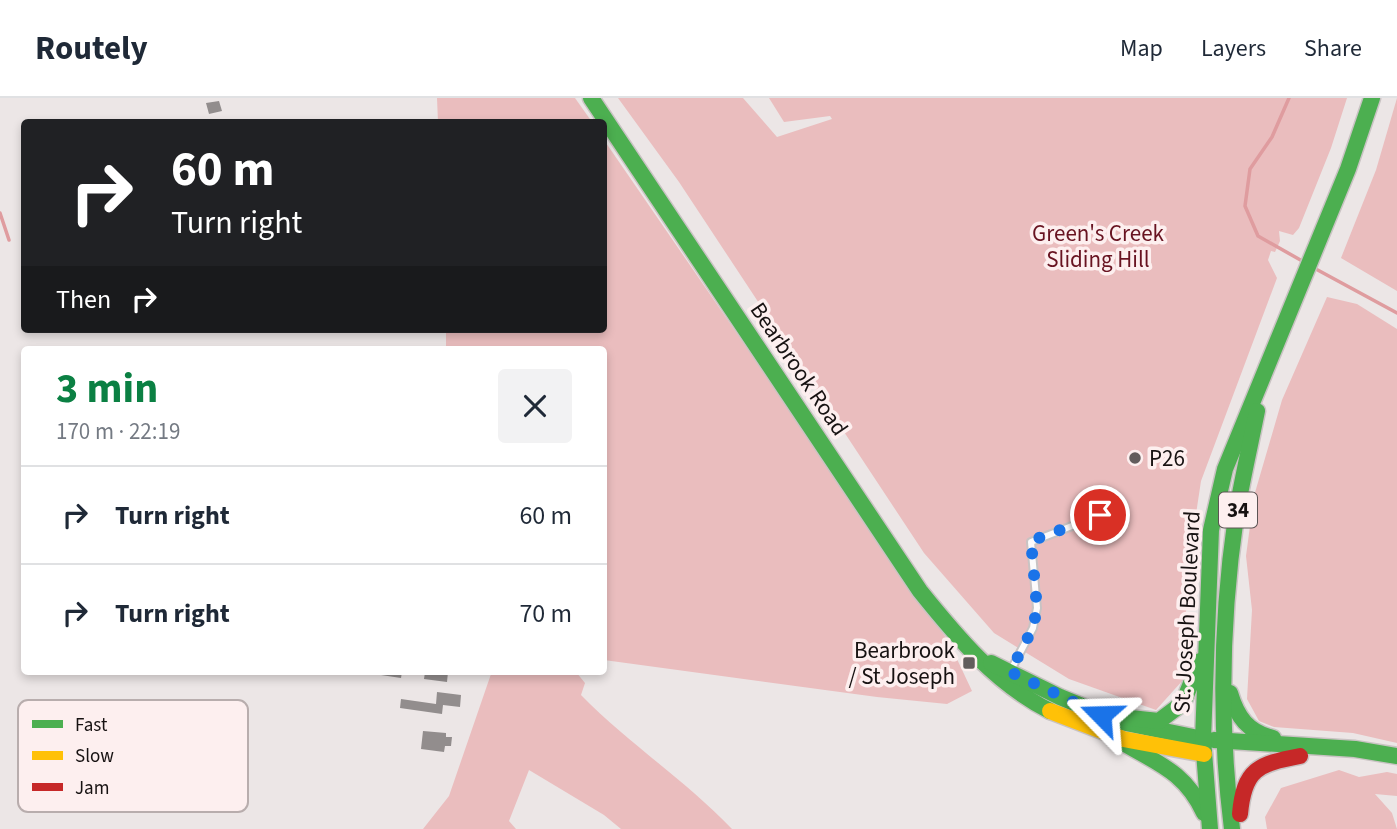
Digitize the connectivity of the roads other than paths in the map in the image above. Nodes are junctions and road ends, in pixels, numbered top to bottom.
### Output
1 (591, 98) edge
2 (1372, 98) edge
3 (605, 119) edge
4 (607, 122) edge
5 (1266, 365) junction
6 (1100, 515) dead end
7 (1207, 643) junction
8 (980, 657) junction
9 (1226, 658) junction
10 (1010, 672) junction
11 (1101, 715) junction
12 (1115, 738) junction
13 (1203, 746) junction
14 (1332, 747) junction
15 (1226, 748) junction
16 (1300, 756) junction
17 (1397, 758) edge
18 (1209, 829) edge
19 (1232, 829) edge
20 (1240, 829) edge

1 - 3 main road, Bearbrook Road
2 - 5 main road, St. Joseph Boulevard / 34
4 - 8 main road, Bearbrook Road
5 - 7 main road, St. Joseph Boulevard / 34
5 - 9 main road, St. Joseph Boulevard / 34
6 - 10 lane
7 - 11 main road
7 - 13 main road, St. Joseph Boulevard / 34
8 - 10 main road, Bearbrook Road
8 - 12 main road, Bearbrook Road
9 - 14 main road
9 - 15 main road, St. Joseph Boulevard / 34
10 - 11 main road, Bearbrook Road
11 - 13 main road, Bearbrook Road
12 - 13 main road, Bearbrook Road
12 - 18 main road
13 - 15 main road, Bearbrook Road
13 - 18 main road, St. Joseph Boulevard / 34
14 - 15 main road
14 - 17 main road
15 - 16 main road
15 - 19 main road, St. Joseph Boulevard / 34
16 - 17 main road
16 - 20 main road

